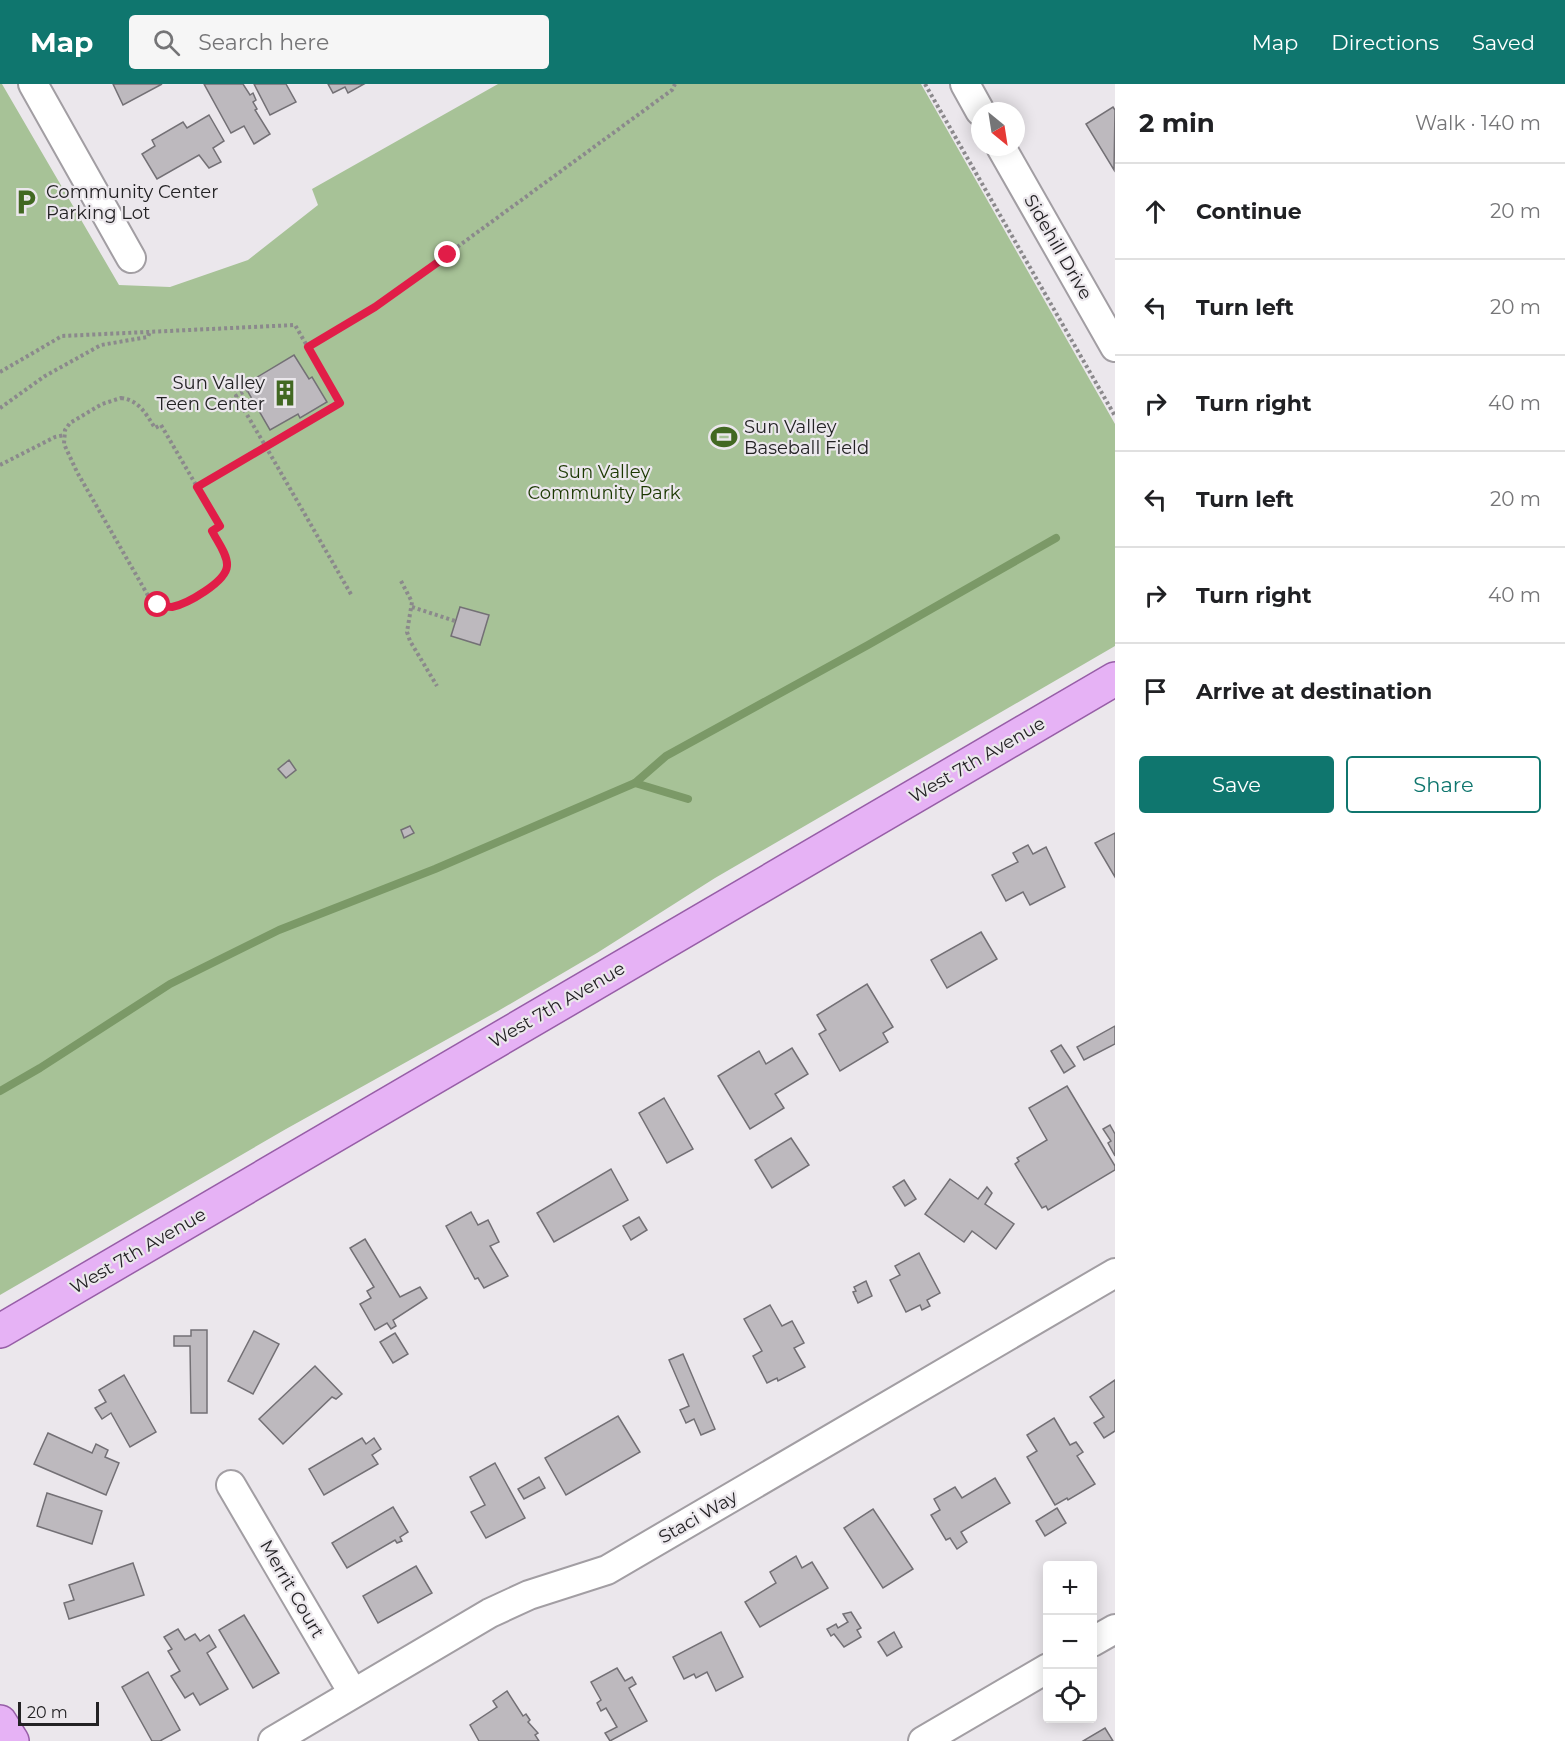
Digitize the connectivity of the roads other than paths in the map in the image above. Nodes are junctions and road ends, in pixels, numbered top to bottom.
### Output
1 (33, 84) edge
2 (965, 84) edge
3 (975, 102) edge
4 (1006, 156) edge
5 (131, 258) dead end
6 (1115, 347) edge
7 (1115, 679) edge
8 (1115, 1274) edge
9 (0, 1331) edge
10 (231, 1485) dead end
11 (1115, 1629) edge
12 (1097, 1639) edge
13 (1045, 1669) edge
14 (353, 1694) junction
15 (273, 1741) edge
16 (923, 1741) edge

1 - 5 street
2 - 3 street
4 - 6 street, Sidehill Drive
7 - 9 main road, West 7th Avenue
8 - 14 street, Staci Way
10 - 14 street, Merrit Court
11 - 12 street
13 - 16 street
14 - 15 street, Staci Way

